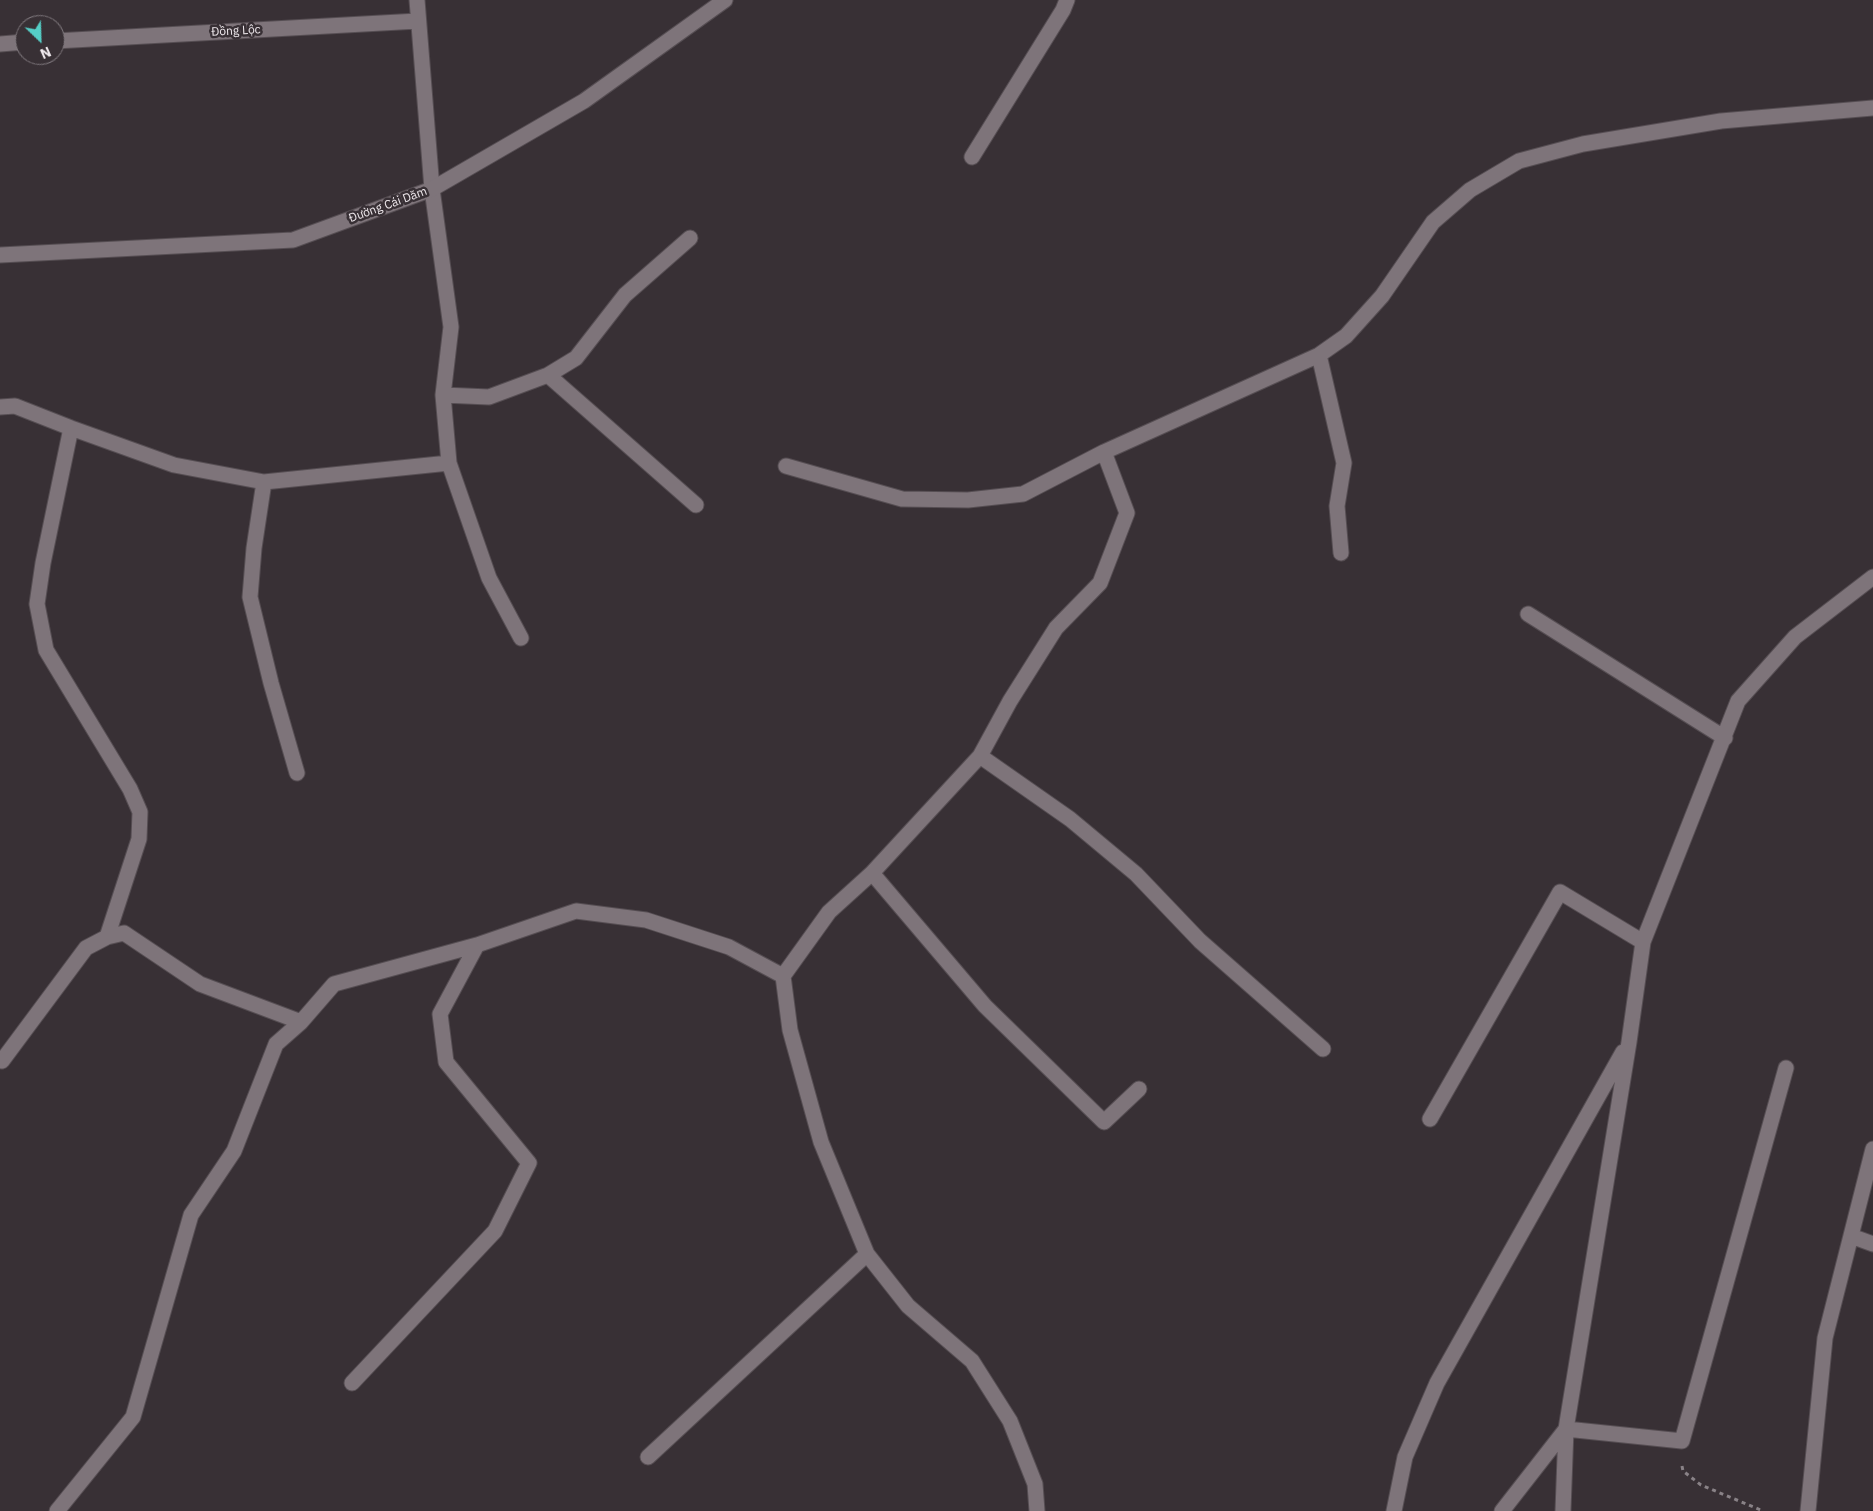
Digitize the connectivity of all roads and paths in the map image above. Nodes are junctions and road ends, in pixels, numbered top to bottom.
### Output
1 (417, 0) edge
2 (725, 0) edge
3 (1066, 0) edge
4 (418, 21) junction
5 (65, 40) edge
6 (15, 43) edge
7 (0, 44) edge
8 (1873, 108) edge
9 (972, 157) dead end
10 (432, 189) junction
11 (690, 238) dead end
12 (0, 255) edge
13 (1319, 355) junction
14 (548, 375) junction
15 (443, 395) junction
16 (0, 407) edge
17 (70, 428) junction
18 (1104, 452) junction
19 (449, 463) junction
20 (786, 466) dead end
21 (264, 482) junction
22 (696, 505) dead end
23 (1342, 553) dead end
24 (1873, 578) edge
25 (1528, 614) dead end
26 (520, 638) dead end
27 (1725, 738) junction
28 (980, 756) junction
29 (297, 773) dead end
30 (872, 873) junction
31 (107, 937) junction
32 (1643, 942) junction
33 (477, 944) junction
34 (783, 976) junction
35 (301, 1022) junction
36 (1629, 1042) junction
37 (1323, 1049) dead end
38 (2, 1062) dead end
39 (1786, 1068) dead end
40 (1140, 1089) dead end
41 (1430, 1119) dead end
42 (1873, 1149) edge
43 (1851, 1236) junction
44 (1873, 1244) edge
45 (867, 1254) junction
46 (352, 1383) dead end
47 (1566, 1429) junction
48 (1682, 1441) junction
49 (648, 1457) dead end
50 (57, 1511) edge
51 (1037, 1511) edge
52 (1394, 1511) edge
53 (1502, 1511) edge
54 (1563, 1511) edge
55 (1763, 1511) edge
56 (1808, 1511) edge

1 - 4 street
2 - 10 street, Đường Cái Dăm
3 - 9 street
4 - 5 street, Đồng Lộc
4 - 10 street
6 - 7 street
8 - 13 street
10 - 12 street, Đường Cái Dăm
10 - 15 street
11 - 14 street
13 - 18 street
13 - 23 street
14 - 15 street
14 - 22 street
15 - 19 street
16 - 17 street
17 - 21 street
17 - 31 street
18 - 20 street
18 - 28 street
19 - 21 street
19 - 26 street
21 - 29 street
24 - 27 street
25 - 27 street
27 - 32 street
28 - 30 street
28 - 37 street
30 - 34 street
30 - 40 street
31 - 35 street
31 - 38 street
32 - 36 street
32 - 41 street
33 - 34 street
33 - 35 street
33 - 46 street
34 - 45 street
35 - 50 street
36 - 47 street
36 - 52 street
39 - 48 street
42 - 43 street
43 - 44 street
43 - 56 street
45 - 49 street
45 - 51 street
47 - 48 street
47 - 53 street
47 - 54 street
48 - 55 path

